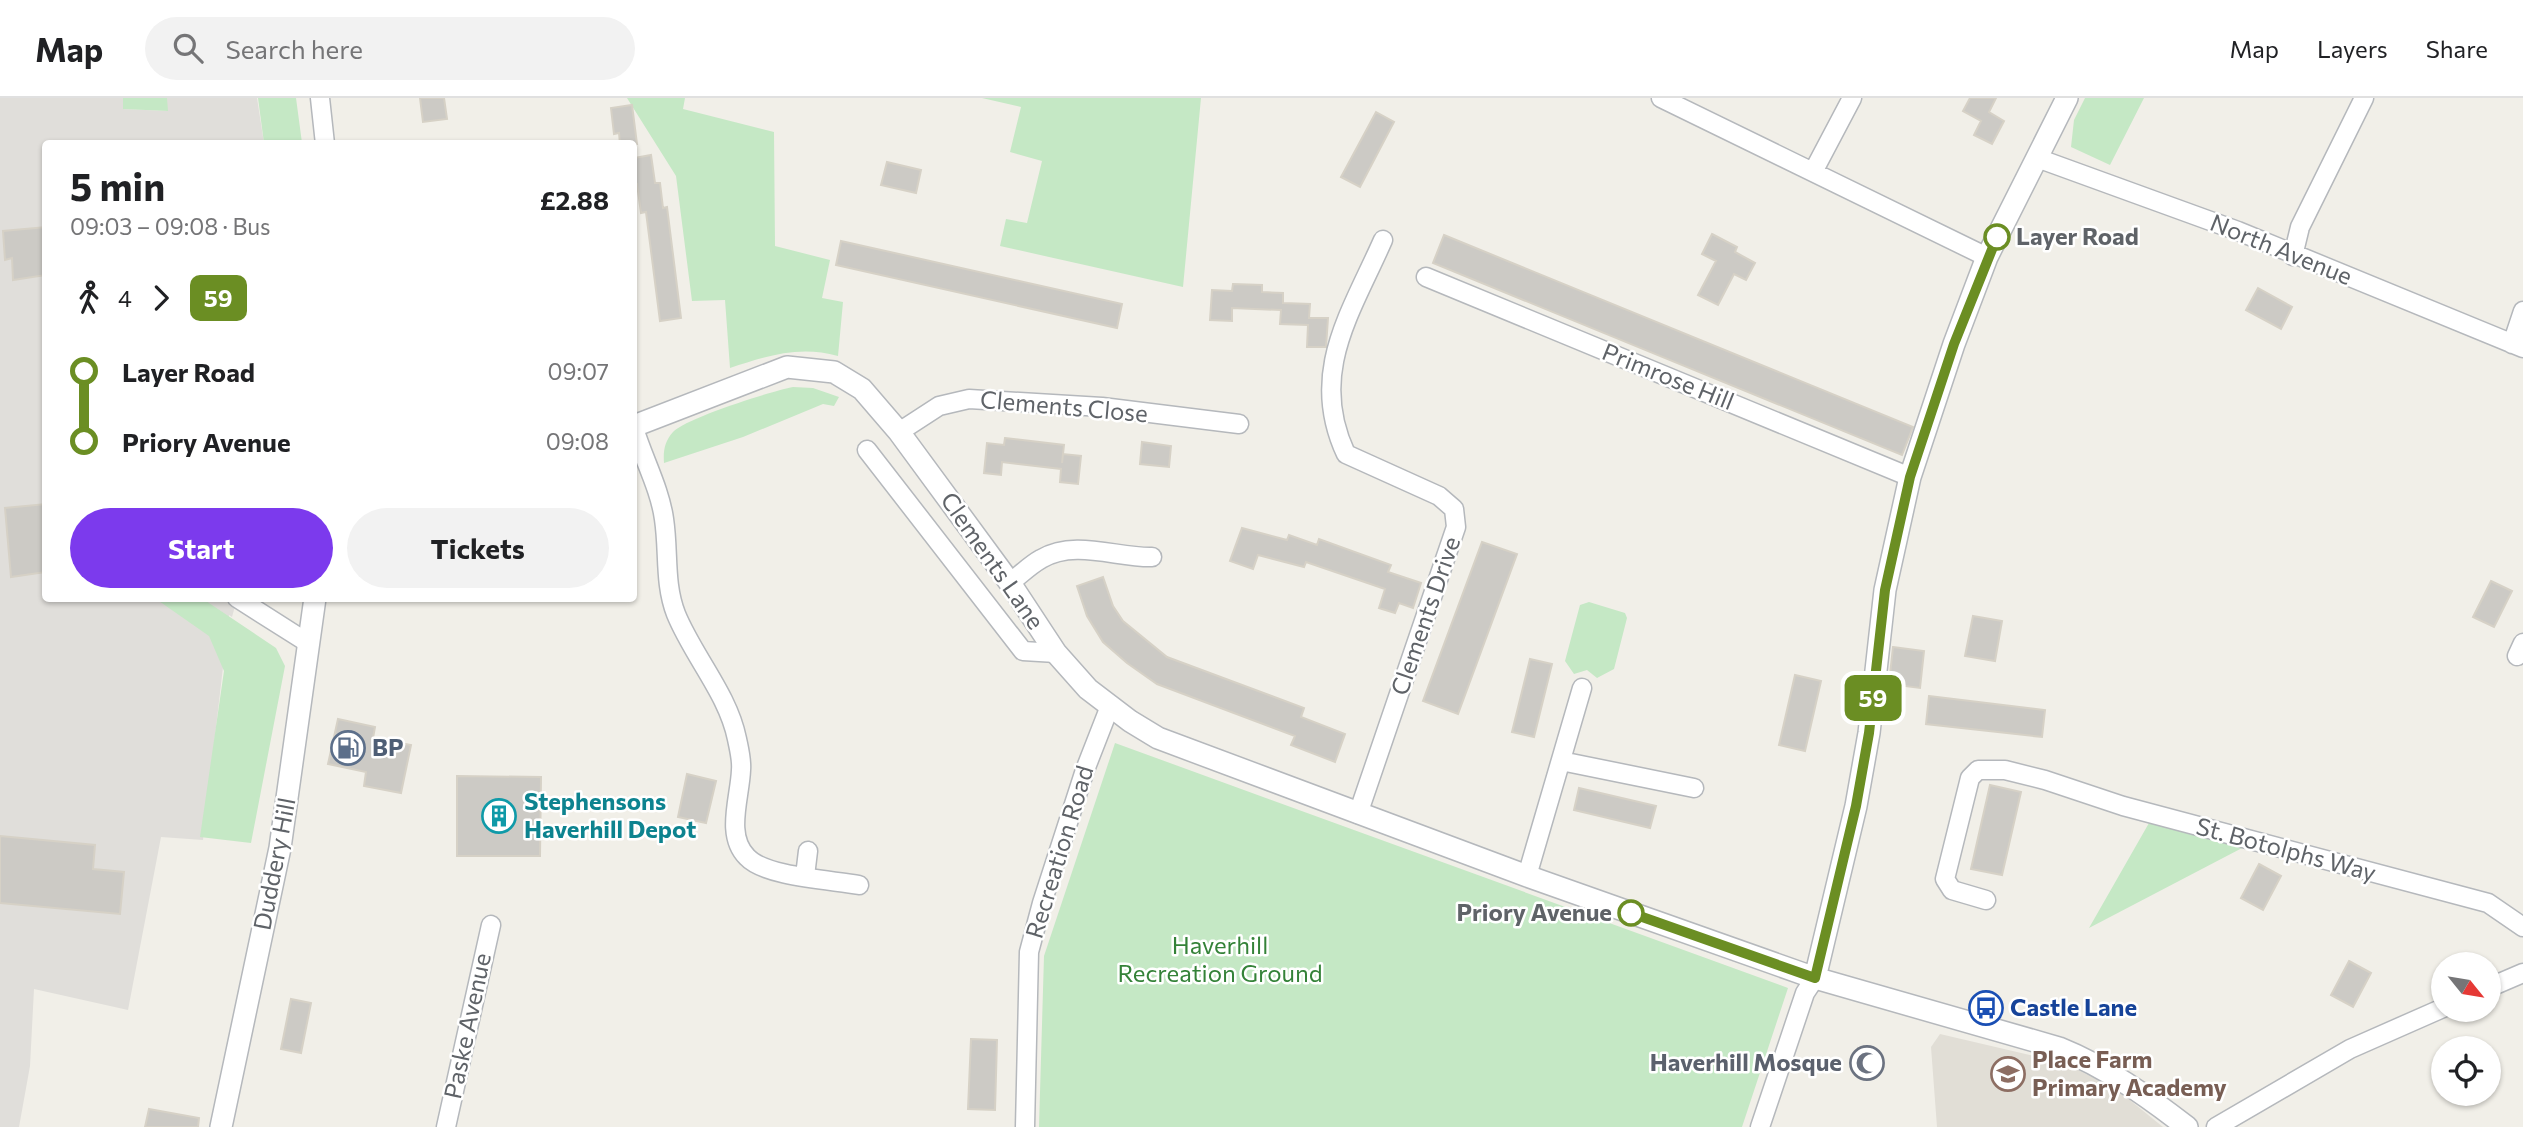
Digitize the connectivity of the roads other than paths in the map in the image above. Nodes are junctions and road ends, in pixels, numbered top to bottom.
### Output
1 (320, 98) edge
2 (1661, 98) edge
3 (1852, 98) edge
4 (2067, 98) edge
5 (2364, 98) edge
6 (325, 140) edge
7 (2037, 158) junction
8 (1813, 172) junction
9 (1383, 240) dead end
10 (2293, 256) junction
11 (1987, 257) junction
12 (1426, 277) dead end
13 (2523, 311) edge
14 (2518, 346) edge
15 (1239, 424) dead end
16 (637, 426) edge
17 (899, 432) junction
18 (637, 436) edge
19 (867, 450) dead end
20 (1910, 477) junction
21 (1152, 558) dead end
22 (1010, 583) junction
23 (243, 602) edge
24 (314, 602) edge
25 (308, 643) junction
26 (1056, 653) junction
27 (1582, 688) dead end
28 (1110, 706) junction
29 (1561, 761) junction
30 (1694, 788) dead end
31 (1358, 814) junction
32 (808, 851) dead end
33 (806, 876) junction
34 (1527, 876) junction
35 (859, 885) dead end
36 (1986, 900) dead end
37 (491, 925) dead end
38 (2523, 927) edge
39 (2523, 973) edge
40 (1815, 978) junction
41 (2501, 982) edge
42 (2431, 1013) edge
43 (221, 1127) edge
44 (446, 1127) edge
45 (1025, 1127) edge
46 (1760, 1127) edge
47 (2187, 1127) edge
48 (2216, 1127) edge

1 - 6 street
2 - 8 street
3 - 8 street
4 - 7 street
5 - 10 street
7 - 10 street, North Avenue
7 - 11 street
8 - 11 street
9 - 31 street, Clements Drive
10 - 14 street, North Avenue
11 - 20 street
12 - 20 street, Primrose Hill
13 - 14 street
15 - 17 street, Clements Close
16 - 17 street, Clements Lane
17 - 22 street, Clements Lane
18 - 33 street
19 - 26 street
20 - 40 street
21 - 22 street
22 - 26 street, Clements Lane
23 - 25 street
24 - 25 street, Duddery Hill
25 - 43 street, Duddery Hill
26 - 28 street, Clements Lane
27 - 29 street
28 - 31 street, Clements Lane
28 - 45 street, Recreation Road
29 - 30 street
29 - 34 street
31 - 34 street, Clements Lane
32 - 33 street
33 - 35 street
34 - 40 street, Clements Lane
36 - 38 street, St. Botolphs Way
37 - 44 street, Paske Avenue
39 - 41 street
40 - 46 street
40 - 47 street, Clements Lane
42 - 48 street

